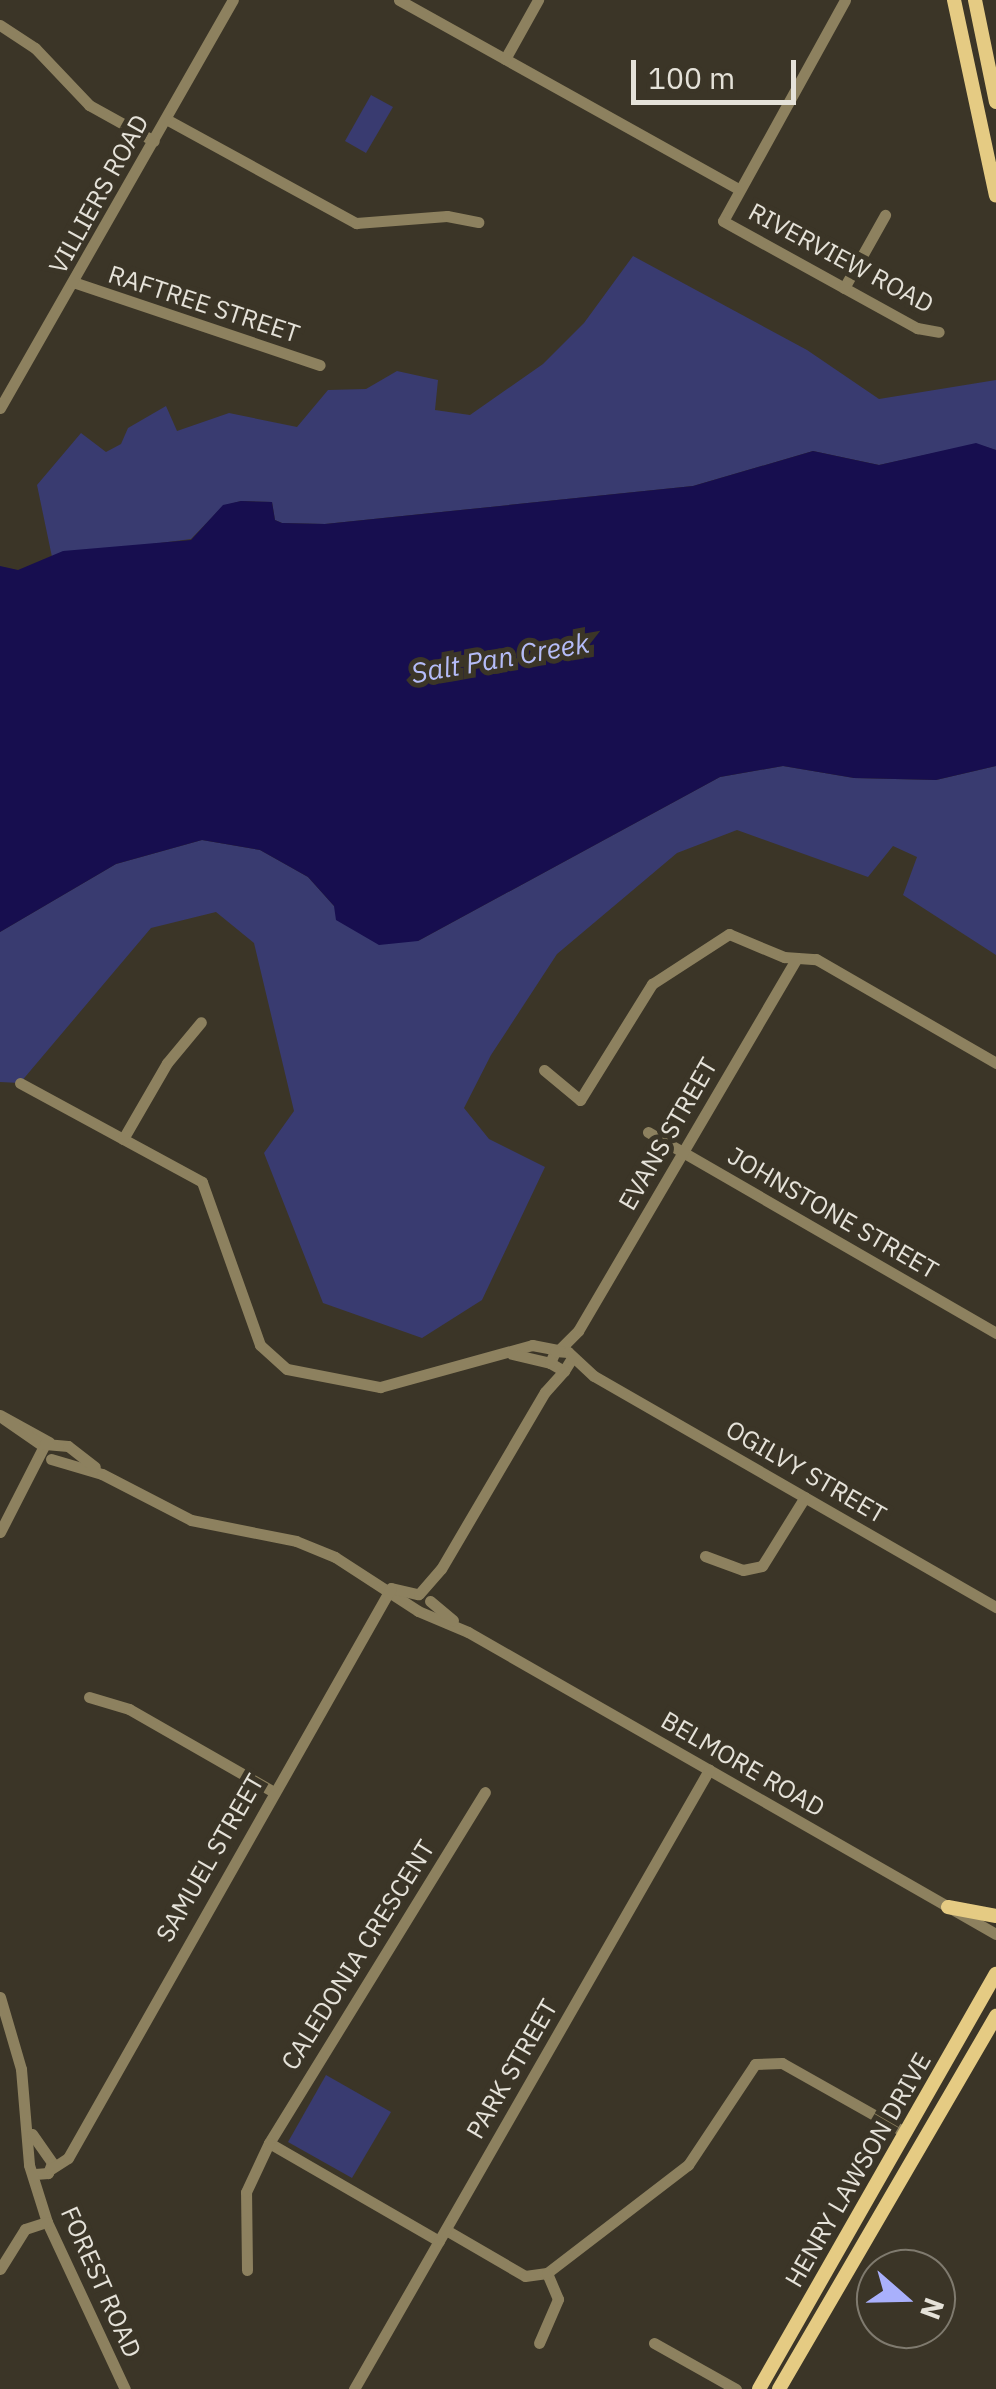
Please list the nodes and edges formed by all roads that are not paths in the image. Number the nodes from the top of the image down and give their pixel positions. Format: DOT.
graph roads {
  1 [pos="234,0"];
  2 [pos="399,0"];
  3 [pos="538,0"];
  4 [pos="845,0"];
  5 [pos="954,0"];
  6 [pos="975,0"];
  7 [pos="0,25"];
  8 [pos="505,59"];
  9 [pos="996,102"];
  10 [pos="166,119"];
  11 [pos="154,141"];
  12 [pos="740,189"];
  13 [pos="996,196"];
  14 [pos="885,216"];
  15 [pos="478,222"];
  16 [pos="76,283"];
  17 [pos="844,288"];
  18 [pos="939,332"];
  19 [pos="320,364"];
  20 [pos="0,408"];
  21 [pos="796,960"];
  22 [pos="202,1022"];
  23 [pos="996,1062"];
  24 [pos="544,1070"];
  25 [pos="20,1083"];
  26 [pos="648,1132"];
  27 [pos="123,1138"];
  28 [pos="683,1153"];
  29 [pos="996,1333"];
  30 [pos="512,1354"];
  31 [pos="565,1360"];
  32 [pos="550,1364"];
  33 [pos="545,1392"];
  34 [pos="1,1416"];
  35 [pos="49,1449"];
  36 [pos="804,1497"];
  37 [pos="0,1532"];
  38 [pos="705,1556"];
  39 [pos="391,1588"];
  40 [pos="422,1601"];
  41 [pos="996,1606"];
  42 [pos="90,1697"];
  43 [pos="709,1770"];
  44 [pos="274,1792"];
  45 [pos="486,1792"];
  46 [pos="948,1907"];
  47 [pos="996,1916"];
  48 [pos="996,1934"];
  49 [pos="996,1974"];
  50 [pos="0,1997"];
  51 [pos="996,2016"];
  52 [pos="30,2130"];
  53 [pos="906,2133"];
  54 [pos="269,2143"];
  55 [pos="49,2163"];
  56 [pos="32,2170"];
  57 [pos="42,2192"];
  58 [pos="47,2222"];
  59 [pos="2,2236"];
  60 [pos="443,2236"];
  61 [pos="14,2244"];
  62 [pos="0,2269"];
  63 [pos="248,2270"];
  64 [pos="546,2273"];
  65 [pos="539,2343"];
  66 [pos="654,2343"];
  67 [pos="125,2389"];
  68 [pos="354,2389"];
  69 [pos="736,2389"];
  70 [pos="759,2389"];
  71 [pos="780,2389"];
  1 -- 10 [label="street, VILLIERS ROAD"];
  2 -- 8 [label="street"];
  3 -- 8 [label="street"];
  4 -- 12 [label="street"];
  5 -- 13 [label="main road"];
  6 -- 9 [label="main road"];
  7 -- 11 [label="street"];
  8 -- 12 [label="street"];
  10 -- 11 [label="street, VILLIERS ROAD"];
  10 -- 15 [label="street"];
  11 -- 16 [label="street, VILLIERS ROAD"];
  12 -- 17 [label="street, RIVERVIEW ROAD"];
  14 -- 17 [label="street"];
  16 -- 19 [label="street, RAFTREE STREET"];
  16 -- 20 [label="street, VILLIERS ROAD"];
  17 -- 18 [label="street, RIVERVIEW ROAD"];
  21 -- 23 [label="street"];
  21 -- 24 [label="street"];
  21 -- 28 [label="street, EVANS STREET"];
  22 -- 27 [label="street"];
  25 -- 27 [label="street"];
  26 -- 28 [label="street, JOHNSTONE STREET"];
  27 -- 30 [label="street"];
  28 -- 29 [label="street, JOHNSTONE STREET"];
  28 -- 31 [label="street, EVANS STREET"];
  30 -- 31 [label="street"];
  30 -- 32 [label="street"];
  31 -- 32 [label="street, OGILVY STREET"];
  31 -- 33 [label="street, EVANS STREET"];
  31 -- 36 [label="street, OGILVY STREET"];
  32 -- 33 [label="street, EVANS STREET"];
  33 -- 40 [label="street, EVANS STREET"];
  34 -- 35 [label="street, BELMORE ROAD"];
  35 -- 37 [label="street"];
  35 -- 39 [label="street, BELMORE ROAD"];
  36 -- 38 [label="street"];
  36 -- 41 [label="street, OGILVY STREET"];
  39 -- 40 [label="street, BELMORE ROAD"];
  39 -- 44 [label="street, SAMUEL STREET"];
  40 -- 43 [label="street, BELMORE ROAD"];
  42 -- 44 [label="street"];
  43 -- 46 [label="street, BELMORE ROAD"];
  43 -- 60 [label="street, PARK STREET"];
  44 -- 55 [label="street, SAMUEL STREET"];
  45 -- 54 [label="street, CALEDONIA CRESCENT"];
  46 -- 47 [label="main road"];
  46 -- 48 [label="street, BELMORE ROAD"];
  49 -- 53 [label="main road, HENRY LAWSON DRIVE"];
  50 -- 52 [label="street, FOREST ROAD"];
  51 -- 71 [label="main road, HENRY LAWSON DRIVE"];
  52 -- 55 [label="street, FOREST ROAD"];
  52 -- 56 [label="street, FOREST ROAD"];
  53 -- 64 [label="street"];
  53 -- 70 [label="main road, HENRY LAWSON DRIVE"];
  54 -- 60 [label="street"];
  54 -- 63 [label="street, CALEDONIA CRESCENT"];
  55 -- 56 [label="street"];
  55 -- 56 [label="street"];
  55 -- 57 [label="street, FOREST ROAD"];
  56 -- 57 [label="street, FOREST ROAD"];
  57 -- 58 [label="street, FOREST ROAD"];
  58 -- 61 [label="street"];
  58 -- 67 [label="street, FOREST ROAD"];
  59 -- 61 [label="street"];
  60 -- 64 [label="street"];
  60 -- 68 [label="street, PARK STREET"];
  61 -- 62 [label="street"];
  64 -- 65 [label="street"];
  66 -- 69 [label="street"];
}
